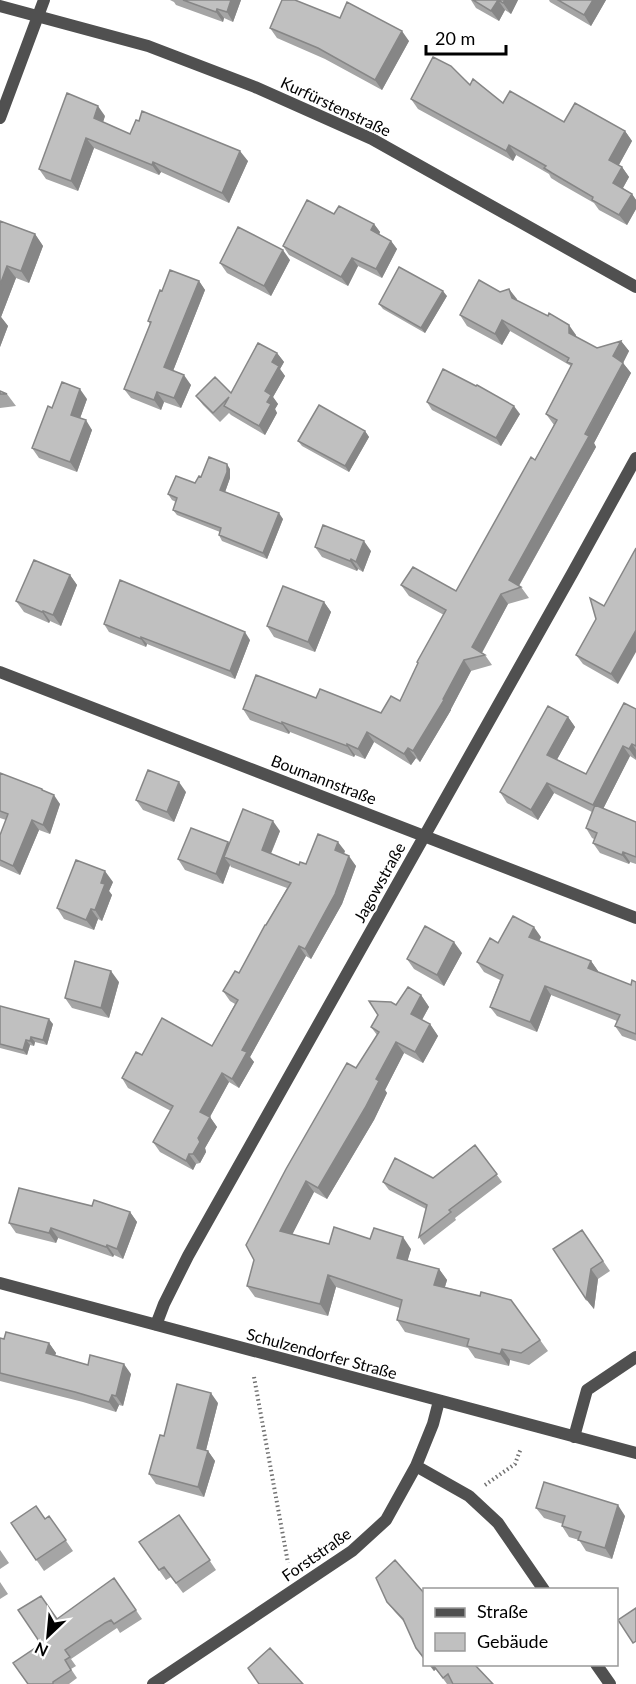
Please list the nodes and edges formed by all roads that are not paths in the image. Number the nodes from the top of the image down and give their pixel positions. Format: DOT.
graph roads {
  1 [pos="45,0"];
  2 [pos="0,6"];
  3 [pos="39,15"];
  4 [pos="0,118"];
  5 [pos="636,287"];
  6 [pos="636,458"];
  7 [pos="0,672"];
  8 [pos="424,836"];
  9 [pos="636,918"];
  10 [pos="0,1283"];
  11 [pos="156,1325"];
  12 [pos="636,1357"];
  13 [pos="439,1401"];
  14 [pos="574,1437"];
  15 [pos="636,1453"];
  16 [pos="416,1466"];
  17 [pos="543,1588"];
  18 [pos="597,1666"];
  19 [pos="153,1684"];
  20 [pos="610,1684"];
  1 -- 3 [label="street"];
  2 -- 3 [label="street, Kurfürstenstraße"];
  3 -- 4 [label="street"];
  3 -- 5 [label="street, Kurfürstenstraße"];
  6 -- 8 [label="street, Jagowstraße"];
  7 -- 8 [label="street, Boumannstraße"];
  8 -- 9 [label="street, Boumannstraße"];
  8 -- 11 [label="street, Jagowstraße"];
  10 -- 11 [label="street, Schulzendorfer Straße"];
  11 -- 13 [label="street, Schulzendorfer Straße"];
  12 -- 14 [label="street"];
  13 -- 14 [label="street, Schulzendorfer Straße"];
  13 -- 16 [label="street, Forststraße"];
  14 -- 15 [label="street, Schulzendorfer Straße"];
  16 -- 17 [label="street"];
  16 -- 19 [label="street, Forststraße"];
  18 -- 20 [label="street"];
}
